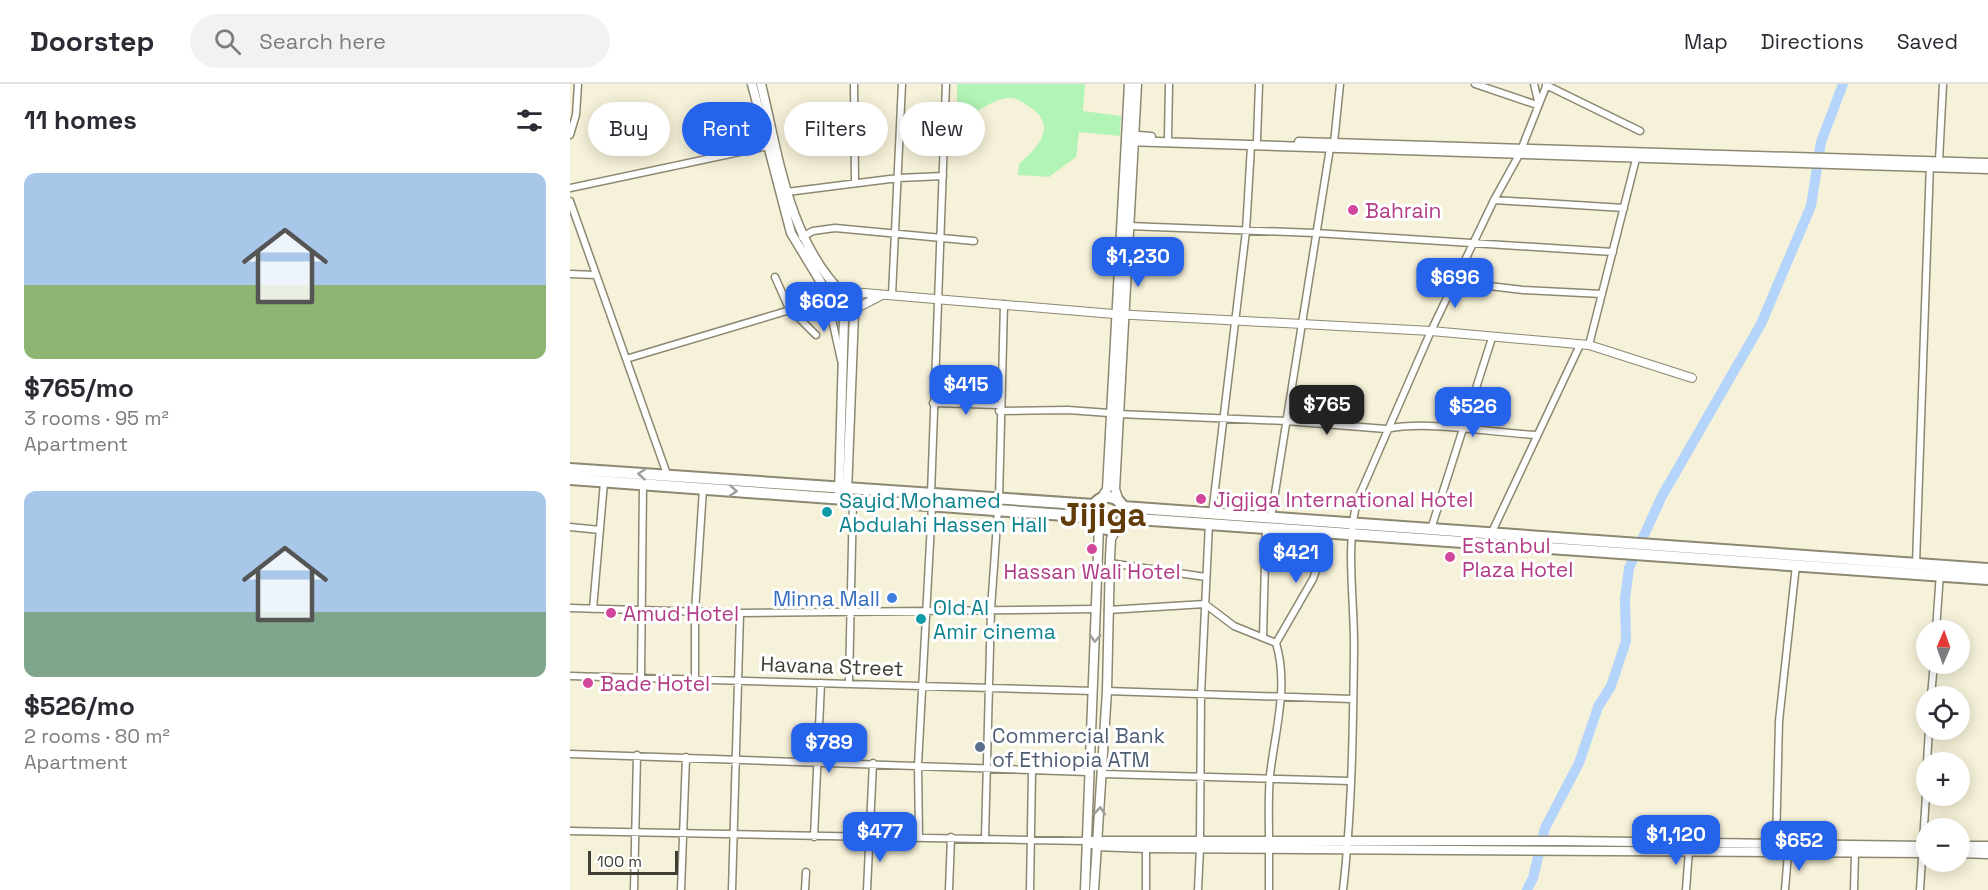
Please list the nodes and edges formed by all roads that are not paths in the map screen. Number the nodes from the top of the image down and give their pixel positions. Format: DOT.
graph roads {
  1 [pos="578,84"];
  2 [pos="752,84"];
  3 [pos="761,84"];
  4 [pos="854,84"];
  5 [pos="902,84"];
  6 [pos="946,84"];
  7 [pos="1129,84"];
  8 [pos="1137,84"];
  9 [pos="1169,84"];
  10 [pos="1259,84"];
  11 [pos="1340,84"];
  12 [pos="1475,84"];
  13 [pos="1534,84"];
  14 [pos="1547,84"];
  15 [pos="1943,84"];
  16 [pos="757,102"];
  17 [pos="1538,103"];
  18 [pos="1640,131"];
  19 [pos="570,135"];
  20 [pos="1129,138"];
  21 [pos="1168,138"];
  22 [pos="1254,143"];
  23 [pos="1332,146"];
  24 [pos="1520,152"];
  25 [pos="721,156"];
  26 [pos="771,156"];
  27 [pos="1636,159"];
  28 [pos="1776,160"];
  29 [pos="1933,163"];
  30 [pos="1988,163"];
  31 [pos="1988,170"];
  32 [pos="943,176"];
  33 [pos="898,178"];
  34 [pos="855,182"];
  35 [pos="570,188"];
  36 [pos="787,192"];
  37 [pos="1494,200"];
  38 [pos="570,201"];
  39 [pos="1624,208"];
  40 [pos="1128,226"];
  41 [pos="1246,231"];
  42 [pos="1315,233"];
  43 [pos="895,235"];
  44 [pos="940,236"];
  45 [pos="802,237"];
  46 [pos="974,241"];
  47 [pos="1473,244"];
  48 [pos="1612,252"];
  49 [pos="570,274"];
  50 [pos="596,275"];
  51 [pos="775,277"];
  52 [pos="1455,282"];
  53 [pos="825,291"];
  54 [pos="1602,294"];
  55 [pos="846,295"];
  56 [pos="883,295"];
  57 [pos="892,296"];
  58 [pos="938,300"];
  59 [pos="815,304"];
  60 [pos="834,304"];
  61 [pos="1004,304"];
  62 [pos="803,307"];
  63 [pos="790,308"];
  64 [pos="855,311"];
  65 [pos="1119,314"];
  66 [pos="797,316"];
  67 [pos="844,317"];
  68 [pos="1234,319"];
  69 [pos="1301,324"];
  70 [pos="1431,331"];
  71 [pos="816,335"];
  72 [pos="1492,338"];
  73 [pos="1585,345"];
  74 [pos="626,359"];
  75 [pos="844,369"];
  76 [pos="1692,378"];
  77 [pos="933,402"];
  78 [pos="999,408"];
  79 [pos="1114,413"];
  80 [pos="1223,419"];
  81 [pos="1286,421"];
  82 [pos="1386,429"];
  83 [pos="1464,429"];
  84 [pos="1538,435"];
  85 [pos="570,469"];
  86 [pos="570,479"];
  87 [pos="669,481"];
  88 [pos="604,482"];
  89 [pos="643,484"];
  90 [pos="703,489"];
  91 [pos="845,494"];
  92 [pos="932,499"];
  93 [pos="1098,501"];
  94 [pos="998,504"];
  95 [pos="1121,513"];
  96 [pos="1211,519"];
  97 [pos="1095,521"];
  98 [pos="1268,523"];
  99 [pos="570,528"];
  100 [pos="1352,529"];
  101 [pos="1431,530"];
  102 [pos="600,531"];
  103 [pos="1330,532"];
  104 [pos="1491,534"];
  105 [pos="1607,547"];
  106 [pos="1653,550"];
  107 [pos="1109,563"];
  108 [pos="1916,564"];
  109 [pos="1796,565"];
  110 [pos="1988,569"];
  111 [pos="1940,571"];
  112 [pos="1206,577"];
  113 [pos="1988,579"];
  114 [pos="1205,604"];
  115 [pos="570,608"];
  116 [pos="593,609"];
  117 [pos="991,609"];
  118 [pos="1096,609"];
  119 [pos="641,610"];
  120 [pos="926,610"];
  121 [pos="1108,610"];
  122 [pos="849,611"];
  123 [pos="695,612"];
  124 [pos="740,613"];
  125 [pos="1937,620"];
  126 [pos="1263,636"];
  127 [pos="1276,643"];
  128 [pos="570,676"];
  129 [pos="641,677"];
  130 [pos="695,679"];
  131 [pos="740,680"];
  132 [pos="821,683"];
  133 [pos="849,683"];
  134 [pos="923,686"];
  135 [pos="990,688"];
  136 [pos="1093,691"];
  137 [pos="1107,691"];
  138 [pos="1201,694"];
  139 [pos="1282,697"];
  140 [pos="1352,699"];
  141 [pos="570,754"];
  142 [pos="637,755"];
  143 [pos="686,757"];
  144 [pos="735,759"];
  145 [pos="818,762"];
  146 [pos="873,764"];
  147 [pos="918,765"];
  148 [pos="987,768"];
  149 [pos="1032,771"];
  150 [pos="1088,772"];
  151 [pos="1102,774"];
  152 [pos="1200,776"];
  153 [pos="1270,778"];
  154 [pos="1350,781"];
  155 [pos="570,831"];
  156 [pos="636,831"];
  157 [pos="683,833"];
  158 [pos="735,835"];
  159 [pos="868,836"];
  160 [pos="814,837"];
  161 [pos="919,837"];
  162 [pos="951,837"];
  163 [pos="985,838"];
  164 [pos="1031,839"];
  165 [pos="1085,841"];
  166 [pos="1098,843"];
  167 [pos="1200,844"];
  168 [pos="1269,844"];
  169 [pos="1348,844"];
  170 [pos="1776,845"];
  171 [pos="1970,846"];
  172 [pos="1988,846"];
  173 [pos="1146,848"];
  174 [pos="1689,848"];
  175 [pos="1916,850"];
  176 [pos="1916,850"];
  177 [pos="1788,853"];
  178 [pos="1855,853"];
  179 [pos="1970,854"];
  180 [pos="1988,854"];
  181 [pos="806,872"];
  182 [pos="1922,872"];
  183 [pos="634,890"];
  184 [pos="681,890"];
  185 [pos="732,890"];
  186 [pos="805,890"];
  187 [pos="867,890"];
  188 [pos="949,890"];
  189 [pos="1030,890"];
  190 [pos="1085,890"];
  191 [pos="1094,890"];
  192 [pos="1146,890"];
  193 [pos="1198,890"];
  194 [pos="1269,890"];
  195 [pos="1343,890"];
  196 [pos="1686,890"];
  197 [pos="1785,890"];
  198 [pos="1854,890"];
  199 [pos="1920,890"];
  1 -- 19 [label="street"];
  2 -- 16 [label="main road"];
  3 -- 36 [label="main road"];
  4 -- 34 [label="street"];
  5 -- 33 [label="street"];
  6 -- 32 [label="street"];
  7 -- 20 [label="main road"];
  8 -- 20 [label="main road"];
  9 -- 21 [label="street"];
  10 -- 22 [label="street"];
  11 -- 23 [label="street"];
  12 -- 17 [label="street"];
  13 -- 17 [label="street"];
  14 -- 17 [label="street"];
  14 -- 18 [label="street"];
  15 -- 29 [label="street"];
  17 -- 24 [label="street"];
  20 -- 21 [label="main road"];
  20 -- 22 [label="main road"];
  20 -- 40 [label="main road"];
  20 -- 65 [label="main road"];
  21 -- 22 [label="main road"];
  22 -- 23 [label="main road"];
  22 -- 41 [label="street"];
  23 -- 24 [label="main road"];
  23 -- 42 [label="street"];
  24 -- 27 [label="main road"];
  24 -- 28 [label="main road"];
  24 -- 37 [label="street"];
  25 -- 35 [label="street"];
  26 -- 53 [label="main road"];
  27 -- 28 [label="main road"];
  27 -- 39 [label="street"];
  28 -- 29 [label="main road"];
  29 -- 30 [label="main road"];
  29 -- 31 [label="main road"];
  29 -- 108 [label="street"];
  32 -- 33 [label="street"];
  32 -- 44 [label="street"];
  33 -- 34 [label="street"];
  33 -- 43 [label="street"];
  34 -- 36 [label="street"];
  36 -- 45 [label="main road"];
  37 -- 39 [label="street"];
  37 -- 47 [label="street"];
  38 -- 50 [label="street"];
  39 -- 48 [label="street"];
  40 -- 41 [label="street"];
  40 -- 65 [label="main road"];
  41 -- 42 [label="street"];
  41 -- 68 [label="street"];
  42 -- 47 [label="street"];
  42 -- 69 [label="street"];
  43 -- 44 [label="street"];
  43 -- 45 [label="street"];
  43 -- 57 [label="street"];
  44 -- 46 [label="street"];
  44 -- 58 [label="street"];
  45 -- 55 [label="main road"];
  47 -- 48 [label="street"];
  47 -- 52 [label="street"];
  48 -- 54 [label="street"];
  49 -- 50 [label="street"];
  50 -- 74 [label="street"];
  51 -- 63 [label="street"];
  52 -- 54 [label="street"];
  52 -- 70 [label="street"];
  53 -- 60 [label="main road"];
  53 -- 75 [label="street"];
  54 -- 73 [label="street"];
  55 -- 56 [label="street"];
  55 -- 60 [label="main road"];
  55 -- 64 [label="main road"];
  56 -- 57 [label="street"];
  56 -- 64 [label="street"];
  57 -- 58 [label="street"];
  58 -- 61 [label="street"];
  58 -- 77 [label="street"];
  59 -- 62 [label="street"];
  60 -- 67 [label="main road"];
  61 -- 65 [label="street"];
  61 -- 78 [label="street"];
  62 -- 63 [label="street"];
  62 -- 66 [label="street"];
  63 -- 66 [label="street"];
  63 -- 74 [label="street"];
  64 -- 67 [label="main road"];
  64 -- 91 [label="main road"];
  65 -- 68 [label="street"];
  65 -- 79 [label="main road"];
  66 -- 71 [label="street"];
  67 -- 75 [label="main road"];
  68 -- 69 [label="street"];
  68 -- 80 [label="street"];
  69 -- 70 [label="street"];
  69 -- 81 [label="street"];
  70 -- 72 [label="street"];
  70 -- 82 [label="street"];
  72 -- 73 [label="street"];
  72 -- 83 [label="street"];
  73 -- 76 [label="street"];
  73 -- 84 [label="street"];
  74 -- 87 [label="street"];
  75 -- 91 [label="main road"];
  77 -- 78 [label="street"];
  77 -- 92 [label="street"];
  78 -- 79 [label="street"];
  78 -- 94 [label="street"];
  79 -- 80 [label="street"];
  79 -- 93 [label="main road"];
  79 -- 95 [label="main road"];
  80 -- 81 [label="street"];
  80 -- 96 [label="street"];
  81 -- 82 [label="street"];
  81 -- 98 [label="street"];
  82 -- 83 [label="street"];
  82 -- 100 [label="street"];
  83 -- 84 [label="street"];
  83 -- 101 [label="street"];
  84 -- 104 [label="street"];
  87 -- 85 [label="highway, one-way"];
  86 -- 88 [label="highway"];
  87 -- 89 [label="highway"];
  87 -- 90 [label="highway"];
  87 -- 91 [label="highway"];
  88 -- 89 [label="highway"];
  88 -- 102 [label="street"];
  89 -- 119 [label="street"];
  90 -- 91 [label="highway, one-way"];
  90 -- 123 [label="street"];
  91 -- 92 [label="highway"];
  91 -- 122 [label="street"];
  92 -- 94 [label="highway"];
  92 -- 120 [label="street"];
  93 -- 94 [label="highway"];
  93 -- 95 [label="highway"];
  93 -- 97 [label="highway"];
  94 -- 97 [label="highway"];
  94 -- 117 [label="street"];
  95 -- 96 [label="highway"];
  95 -- 97 [label="highway"];
  95 -- 107 [label="main road"];
  96 -- 98 [label="highway"];
  96 -- 112 [label="street"];
  97 -- 118 [label="main road"];
  98 -- 100 [label="highway"];
  98 -- 103 [label="highway"];
  98 -- 126 [label="street"];
  99 -- 102 [label="street"];
  100 -- 101 [label="highway"];
  100 -- 103 [label="highway"];
  100 -- 105 [label="highway"];
  100 -- 140 [label="street"];
  101 -- 104 [label="highway"];
  102 -- 116 [label="street"];
  103 -- 127 [label="street"];
  104 -- 105 [label="highway"];
  105 -- 106 [label="highway"];
  106 -- 108 [label="highway"];
  106 -- 109 [label="highway"];
  107 -- 112 [label="street"];
  107 -- 121 [label="main road"];
  108 -- 111 [label="highway"];
  109 -- 111 [label="highway"];
  109 -- 170 [label="street"];
  110 -- 111 [label="highway"];
  111 -- 113 [label="highway"];
  111 -- 125 [label="street"];
  112 -- 114 [label="street"];
  114 -- 121 [label="street"];
  114 -- 126 [label="street"];
  114 -- 138 [label="street"];
  115 -- 116 [label="street"];
  116 -- 119 [label="street"];
  117 -- 118 [label="street"];
  117 -- 120 [label="street"];
  117 -- 135 [label="street"];
  118 -- 136 [label="main road, one-way"];
  119 -- 123 [label="street"];
  119 -- 129 [label="street"];
  120 -- 122 [label="street"];
  120 -- 134 [label="street"];
  121 -- 137 [label="main road"];
  122 -- 124 [label="street"];
  122 -- 133 [label="street"];
  123 -- 124 [label="street"];
  123 -- 130 [label="street"];
  124 -- 131 [label="street"];
  126 -- 127 [label="street"];
  127 -- 139 [label="street"];
  128 -- 129 [label="street, Havana Street"];
  129 -- 130 [label="street, Havana Street"];
  130 -- 131 [label="street, Havana Street"];
  131 -- 132 [label="street, Havana Street"];
  131 -- 144 [label="street"];
  132 -- 133 [label="street, Havana Street"];
  132 -- 145 [label="street"];
  133 -- 134 [label="street, Havana Street"];
  134 -- 135 [label="street, Havana Street"];
  134 -- 147 [label="street"];
  135 -- 136 [label="street, Havana Street"];
  135 -- 148 [label="street"];
  136 -- 150 [label="main road"];
  137 -- 138 [label="street"];
  137 -- 151 [label="main road"];
  138 -- 139 [label="street"];
  138 -- 152 [label="street"];
  139 -- 140 [label="street"];
  139 -- 153 [label="street"];
  140 -- 154 [label="street"];
  141 -- 142 [label="street"];
  142 -- 143 [label="street"];
  142 -- 156 [label="street"];
  143 -- 144 [label="street"];
  143 -- 157 [label="street"];
  144 -- 145 [label="street"];
  144 -- 158 [label="street"];
  145 -- 146 [label="street"];
  145 -- 160 [label="street"];
  146 -- 147 [label="street"];
  146 -- 159 [label="street"];
  147 -- 148 [label="street"];
  147 -- 161 [label="street"];
  148 -- 149 [label="street"];
  148 -- 163 [label="street"];
  149 -- 150 [label="street"];
  149 -- 164 [label="street"];
  150 -- 165 [label="main road"];
  151 -- 152 [label="street"];
  166 -- 151 [label="main road, one-way"];
  152 -- 153 [label="street"];
  152 -- 167 [label="street"];
  153 -- 154 [label="street"];
  153 -- 168 [label="street"];
  154 -- 169 [label="street"];
  155 -- 156 [label="street"];
  156 -- 157 [label="street"];
  156 -- 183 [label="street"];
  157 -- 158 [label="street"];
  157 -- 184 [label="street"];
  158 -- 160 [label="street"];
  158 -- 185 [label="street"];
  159 -- 160 [label="street"];
  159 -- 161 [label="street"];
  159 -- 187 [label="street"];
  161 -- 162 [label="street"];
  162 -- 163 [label="street"];
  162 -- 188 [label="street"];
  163 -- 164 [label="street"];
  164 -- 165 [label="street"];
  164 -- 189 [label="street"];
  165 -- 166 [label="main road"];
  165 -- 190 [label="main road"];
  166 -- 167 [label="main road"];
  166 -- 173 [label="main road"];
  166 -- 191 [label="main road"];
  167 -- 168 [label="main road"];
  167 -- 173 [label="main road"];
  167 -- 193 [label="street"];
  168 -- 169 [label="main road"];
  168 -- 194 [label="street"];
  169 -- 174 [label="main road"];
  169 -- 195 [label="street"];
  170 -- 174 [label="main road"];
  170 -- 175 [label="main road"];
  171 -- 172 [label="main road"];
  173 -- 192 [label="street"];
  174 -- 177 [label="main road"];
  174 -- 196 [label="street"];
  176 -- 178 [label="main road"];
  177 -- 178 [label="main road"];
  177 -- 197 [label="street"];
  178 -- 198 [label="street"];
  179 -- 180 [label="main road"];
  181 -- 186 [label="street"];
  182 -- 199 [label="street"];
}
